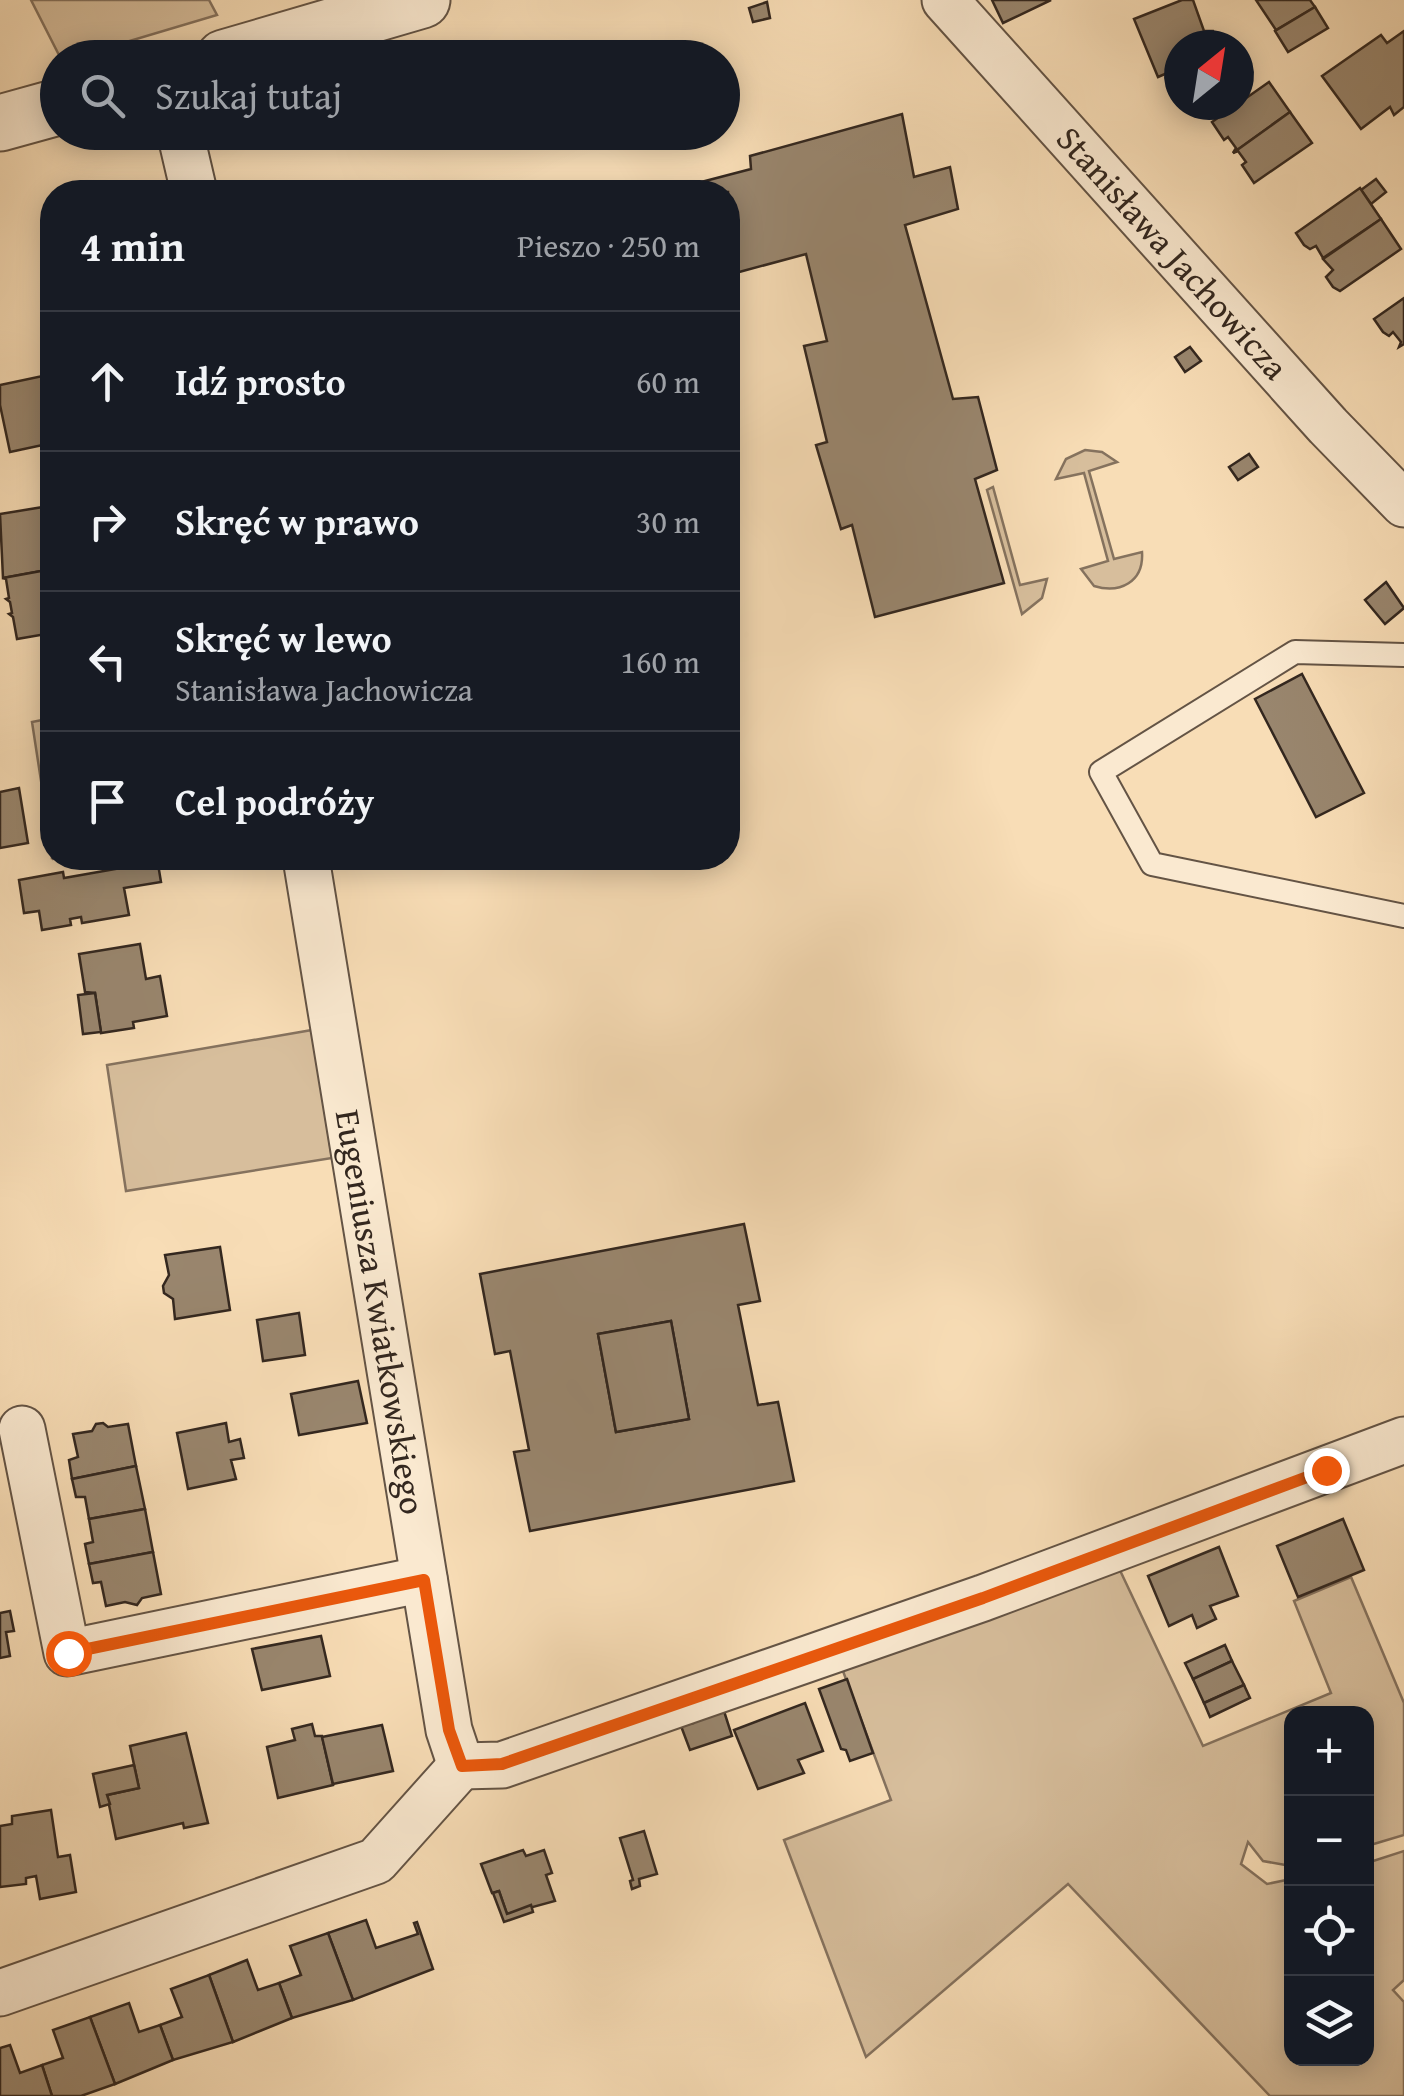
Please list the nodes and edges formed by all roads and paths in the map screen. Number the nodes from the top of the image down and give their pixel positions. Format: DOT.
graph roads {
  1 [pos="422,0"];
  2 [pos="944,0"];
  3 [pos="285,40"];
  4 [pos="40,111"];
  5 [pos="0,123"];
  6 [pos="184,150"];
  7 [pos="191,180"];
  8 [pos="1404,504"];
  9 [pos="1403,660"];
  10 [pos="308,870"];
  11 [pos="1404,916"];
  12 [pos="22,1429"];
  13 [pos="1404,1440"];
  14 [pos="424,1580"];
  15 [pos="462,1766"];
  16 [pos="0,1992"];
  1 -- 3 [label="street"];
  2 -- 8 [label="street, Stanisława Jachowicza"];
  4 -- 5 [label="street"];
  6 -- 7 [label="street"];
  9 -- 11 [label="lane"];
  10 -- 14 [label="street, Eugeniusza Kwiatkowskiego"];
  12 -- 14 [label="street"];
  13 -- 15 [label="street"];
  14 -- 15 [label="street, Eugeniusza Kwiatkowskiego"];
  15 -- 16 [label="street"];
}
